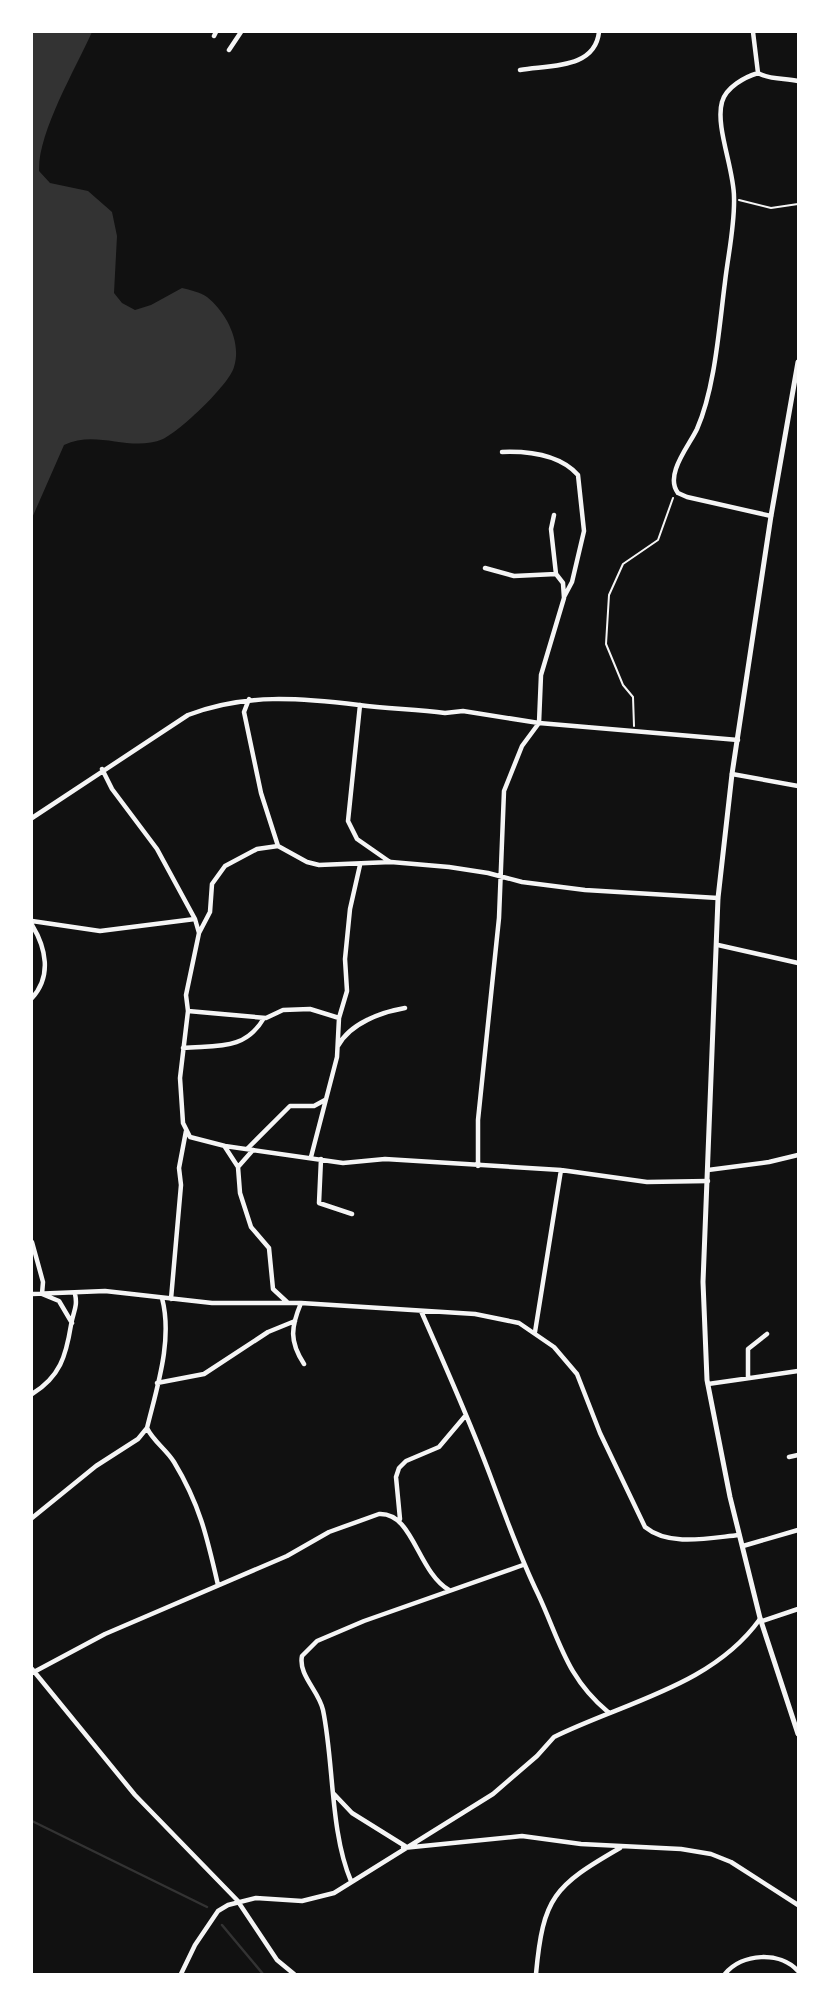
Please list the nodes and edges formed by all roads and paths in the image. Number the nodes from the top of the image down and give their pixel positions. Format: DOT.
graph roads {
  1 [pos="242,32"];
  2 [pos="599,32"];
  3 [pos="753,32"];
  4 [pos="229,50"];
  5 [pos="520,70"];
  6 [pos="758,73"];
  7 [pos="799,81"];
  8 [pos="734,200"];
  9 [pos="799,204"];
  10 [pos="799,362"];
  11 [pos="502,452"];
  12 [pos="676,491"];
  13 [pos="554,515"];
  14 [pos="771,516"];
  15 [pos="485,568"];
  16 [pos="556,574"];
  17 [pos="564,598"];
  18 [pos="249,699"];
  19 [pos="360,705"];
  20 [pos="539,723"];
  21 [pos="633,731"];
  22 [pos="738,740"];
  23 [pos="102,769"];
  24 [pos="732,774"];
  25 [pos="799,786"];
  26 [pos="32,818"];
  27 [pos="278,846"];
  28 [pos="391,862"];
  29 [pos="360,865"];
  30 [pos="503,878"];
  31 [pos="718,898"];
  32 [pos="195,919"];
  33 [pos="32,923"];
  34 [pos="199,933"];
  35 [pos="718,945"];
  36 [pos="799,962"];
  37 [pos="32,998"];
  38 [pos="405,1008"];
  39 [pos="188,1011"];
  40 [pos="264,1017"];
  41 [pos="339,1018"];
  42 [pos="338,1046"];
  43 [pos="183,1048"];
  44 [pos="326,1100"];
  45 [pos="186,1131"];
  46 [pos="225,1146"];
  47 [pos="251,1149"];
  48 [pos="799,1155"];
  49 [pos="311,1157"];
  50 [pos="321,1159"];
  51 [pos="478,1166"];
  52 [pos="238,1167"];
  53 [pos="708,1170"];
  54 [pos="561,1171"];
  55 [pos="708,1181"];
  56 [pos="352,1214"];
  57 [pos="32,1242"];
  58 [pos="32,1294"];
  59 [pos="42,1294"];
  60 [pos="75,1294"];
  61 [pos="162,1298"];
  62 [pos="171,1299"];
  63 [pos="289,1303"];
  64 [pos="301,1303"];
  65 [pos="421,1311"];
  66 [pos="295,1321"];
  67 [pos="72,1322"];
  68 [pos="535,1332"];
  69 [pos="767,1334"];
  70 [pos="304,1364"];
  71 [pos="799,1371"];
  72 [pos="748,1378"];
  73 [pos="157,1383"];
  74 [pos="708,1384"];
  75 [pos="32,1394"];
  76 [pos="466,1416"];
  77 [pos="146,1428"];
  78 [pos="799,1455"];
  79 [pos="789,1457"];
  80 [pos="32,1518"];
  81 [pos="400,1520"];
  82 [pos="799,1530"];
  83 [pos="739,1535"];
  84 [pos="743,1546"];
  85 [pos="523,1565"];
  86 [pos="218,1585"];
  87 [pos="449,1590"];
  88 [pos="799,1609"];
  89 [pos="761,1620"];
  90 [pos="32,1671"];
  91 [pos="608,1712"];
  92 [pos="799,1734"];
  93 [pos="333,1793"];
  94 [pos="404,1847"];
  95 [pos="621,1847"];
  96 [pos="351,1881"];
  97 [pos="236,1900"];
  98 [pos="799,1905"];
  99 [pos="798,1973"];
  100 [pos="181,1975"];
  101 [pos="294,1975"];
  102 [pos="536,1975"];
  103 [pos="725,1975"];
  1 -- 4 [label="street"];
  2 -- 5 [label="street"];
  3 -- 6 [label="street"];
  6 -- 7 [label="street"];
  6 -- 8 [label="street"];
  8 -- 9 [label="path"];
  8 -- 12 [label="street"];
  10 -- 14 [label="street"];
  11 -- 17 [label="street"];
  12 -- 14 [label="street"];
  12 -- 21 [label="path"];
  13 -- 16 [label="street"];
  14 -- 22 [label="street"];
  15 -- 16 [label="street"];
  16 -- 17 [label="street"];
  17 -- 20 [label="street"];
  18 -- 19 [label="street"];
  18 -- 23 [label="street"];
  18 -- 27 [label="street"];
  19 -- 20 [label="street"];
  19 -- 28 [label="street"];
  20 -- 21 [label="street"];
  20 -- 30 [label="street"];
  21 -- 22 [label="street"];
  22 -- 24 [label="street"];
  23 -- 26 [label="street"];
  23 -- 32 [label="street"];
  24 -- 25 [label="street"];
  24 -- 31 [label="street"];
  27 -- 29 [label="street"];
  27 -- 34 [label="street"];
  28 -- 29 [label="street"];
  28 -- 30 [label="street"];
  29 -- 41 [label="street"];
  30 -- 31 [label="street"];
  30 -- 51 [label="street"];
  31 -- 35 [label="street"];
  32 -- 33 [label="street"];
  32 -- 34 [label="street"];
  33 -- 37 [label="street"];
  34 -- 39 [label="street"];
  35 -- 36 [label="street"];
  35 -- 53 [label="street"];
  38 -- 42 [label="street"];
  39 -- 40 [label="street"];
  39 -- 43 [label="street"];
  40 -- 41 [label="street"];
  40 -- 43 [label="street"];
  41 -- 42 [label="street"];
  42 -- 44 [label="street"];
  43 -- 45 [label="street"];
  44 -- 47 [label="street"];
  44 -- 49 [label="street"];
  45 -- 46 [label="street"];
  45 -- 62 [label="street"];
  46 -- 47 [label="street"];
  46 -- 52 [label="street"];
  47 -- 49 [label="street"];
  47 -- 52 [label="street"];
  48 -- 53 [label="street"];
  49 -- 50 [label="street"];
  50 -- 51 [label="street"];
  50 -- 56 [label="street"];
  51 -- 54 [label="street"];
  52 -- 63 [label="street"];
  53 -- 55 [label="street"];
  54 -- 55 [label="street"];
  54 -- 68 [label="street"];
  55 -- 74 [label="street"];
  57 -- 59 [label="street"];
  58 -- 59 [label="street"];
  59 -- 60 [label="street"];
  59 -- 67 [label="street"];
  60 -- 61 [label="street"];
  60 -- 67 [label="street"];
  61 -- 62 [label="street"];
  61 -- 73 [label="street"];
  62 -- 63 [label="street"];
  63 -- 64 [label="street"];
  64 -- 65 [label="street"];
  64 -- 66 [label="street"];
  65 -- 68 [label="street"];
  65 -- 76 [label="street"];
  66 -- 70 [label="street"];
  66 -- 73 [label="street"];
  67 -- 75 [label="street"];
  68 -- 83 [label="street"];
  69 -- 72 [label="street"];
  71 -- 72 [label="street"];
  72 -- 74 [label="street"];
  73 -- 77 [label="street"];
  74 -- 83 [label="street"];
  76 -- 81 [label="street"];
  76 -- 85 [label="street"];
  77 -- 80 [label="street"];
  77 -- 86 [label="street"];
  78 -- 79 [label="street"];
  81 -- 86 [label="street"];
  81 -- 87 [label="street"];
  82 -- 84 [label="street"];
  83 -- 84 [label="street"];
  84 -- 89 [label="street"];
  85 -- 87 [label="street"];
  85 -- 91 [label="street"];
  86 -- 90 [label="street"];
  87 -- 93 [label="street"];
  88 -- 89 [label="street"];
  89 -- 91 [label="street"];
  89 -- 92 [label="street"];
  90 -- 97 [label="street"];
  91 -- 94 [label="street"];
  93 -- 94 [label="street"];
  93 -- 96 [label="street"];
  94 -- 95 [label="street"];
  94 -- 96 [label="street"];
  95 -- 98 [label="street"];
  95 -- 102 [label="street"];
  96 -- 97 [label="street"];
  97 -- 100 [label="street"];
  97 -- 101 [label="street"];
  99 -- 103 [label="street"];
}
